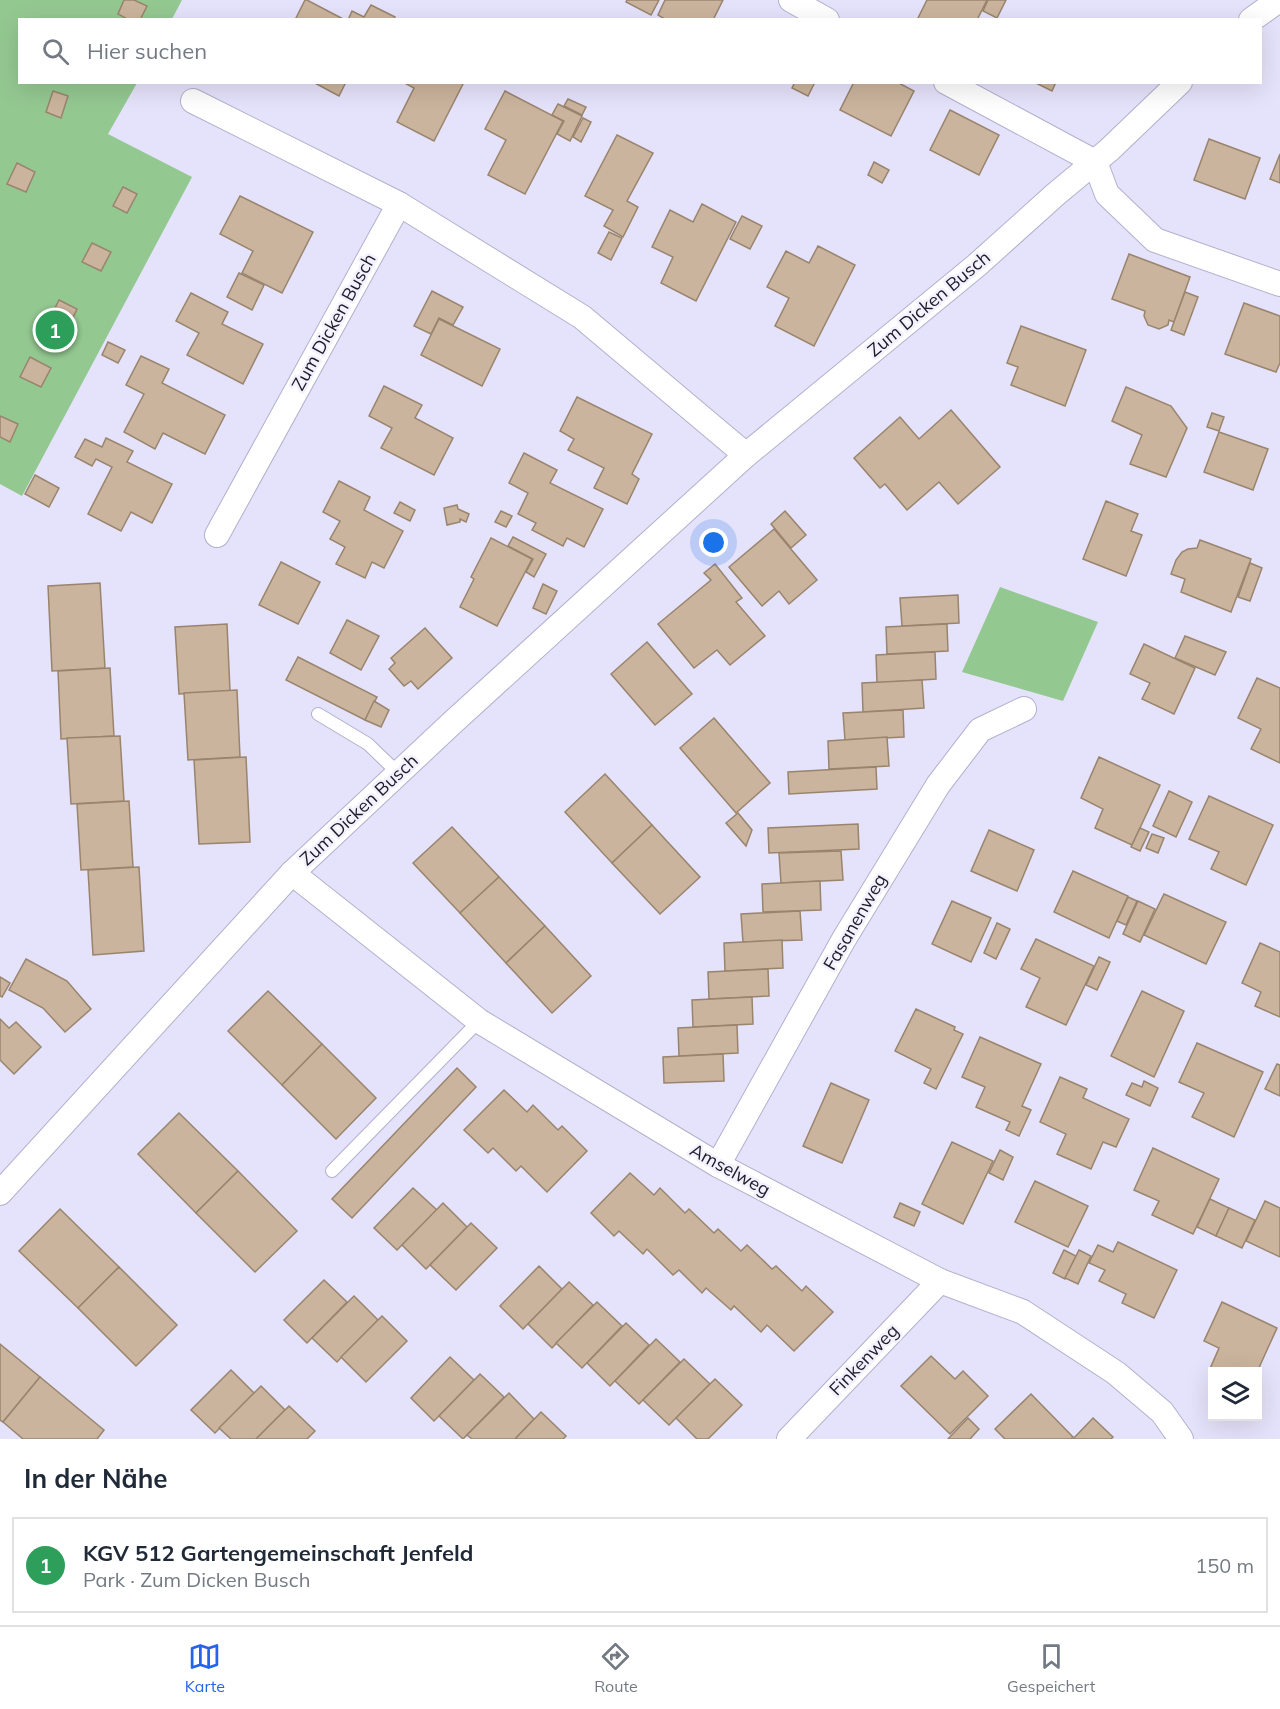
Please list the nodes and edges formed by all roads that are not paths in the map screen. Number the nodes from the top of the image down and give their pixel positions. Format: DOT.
graph roads {
  1 [pos="791,0"];
  2 [pos="1279,0"];
  3 [pos="823,18"];
  4 [pos="1254,18"];
  5 [pos="950,84"];
  6 [pos="1178,84"];
  7 [pos="193,101"];
  8 [pos="1102,156"];
  9 [pos="399,204"];
  10 [pos="1280,284"];
  11 [pos="746,455"];
  12 [pos="217,535"];
  13 [pos="1024,709"];
  14 [pos="318,714"];
  15 [pos="398,773"];
  16 [pos="292,873"];
  17 [pos="479,1021"];
  18 [pos="718,1165"];
  19 [pos="332,1171"];
  20 [pos="0,1193"];
  21 [pos="940,1281"];
  22 [pos="789,1439"];
  23 [pos="1181,1439"];
  1 -- 3 [label="street"];
  2 -- 4 [label="street"];
  5 -- 8 [label="street"];
  6 -- 8 [label="street, Zum Dicken Busch"];
  7 -- 9 [label="street"];
  8 -- 10 [label="street"];
  8 -- 11 [label="street, Zum Dicken Busch"];
  9 -- 11 [label="street"];
  9 -- 12 [label="street, Zum Dicken Busch"];
  11 -- 15 [label="street, Zum Dicken Busch"];
  13 -- 18 [label="street, Fasanenweg"];
  14 -- 15 [label="lane"];
  15 -- 16 [label="street, Zum Dicken Busch"];
  16 -- 17 [label="street, Amselweg"];
  16 -- 20 [label="street, Zum Dicken Busch"];
  17 -- 18 [label="street, Amselweg"];
  17 -- 19 [label="lane"];
  18 -- 21 [label="street, Amselweg"];
  21 -- 22 [label="street, Finkenweg"];
  21 -- 23 [label="street, Amselweg"];
}
